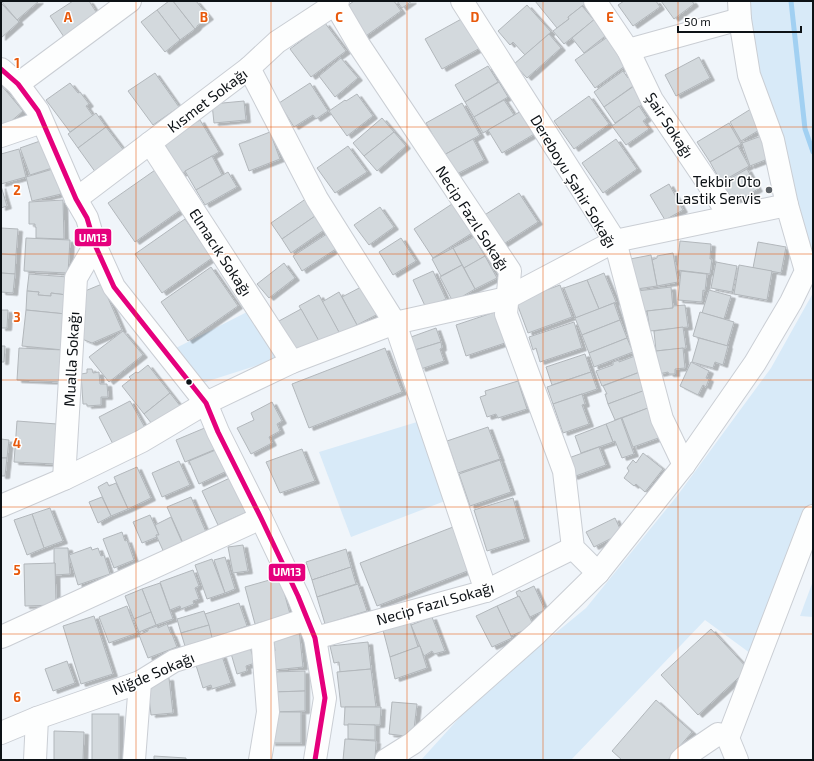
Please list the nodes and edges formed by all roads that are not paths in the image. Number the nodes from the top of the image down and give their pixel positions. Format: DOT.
graph roads {
  1 [pos="130,1"];
  2 [pos="462,1"];
  3 [pos="595,1"];
  4 [pos="336,3"];
  5 [pos="740,10"];
  6 [pos="628,50"];
  7 [pos="249,68"];
  8 [pos="1,69"];
  9 [pos="18,84"];
  10 [pos="42,122"];
  11 [pos="1,136"];
  12 [pos="150,143"];
  13 [pos="76,199"];
  14 [pos="787,205"];
  15 [pos="730,216"];
  16 [pos="615,241"];
  17 [pos="95,245"];
  18 [pos="507,298"];
  19 [pos="395,323"];
  20 [pos="292,362"];
  21 [pos="206,403"];
  22 [pos="684,465"];
  23 [pos="64,479"];
  24 [pos="1,506"];
  25 [pos="813,516"];
  26 [pos="261,518"];
  27 [pos="573,548"];
  28 [pos="598,572"];
  29 [pos="486,591"];
  30 [pos="311,628"];
  31 [pos="262,634"];
  32 [pos="1,637"];
  33 [pos="140,682"];
  34 [pos="38,718"];
  35 [pos="1,733"];
  36 [pos="728,738"];
  37 [pos="35,760"];
  38 [pos="134,760"];
  39 [pos="260,760"];
  40 [pos="315,760"];
  41 [pos="386,760"];
  42 [pos="681,760"];
  43 [pos="737,760"];
  1 -- 9 [label="street"];
  2 -- 16 [label="street, Dereboyu Şahir Sokağı"];
  3 -- 6 [label="street, Şair Sokağı"];
  4 -- 7 [label="street, Kısmet Sokağı"];
  4 -- 18 [label="street, Necip Fazıl Sokağı"];
  5 -- 6 [label="street"];
  5 -- 14 [label="street"];
  6 -- 15 [label="street, Şair Sokağı"];
  7 -- 12 [label="street, Kısmet Sokağı"];
  7 -- 19 [label="street"];
  8 -- 9 [label="street"];
  9 -- 10 [label="street"];
  10 -- 11 [label="street"];
  10 -- 13 [label="street"];
  12 -- 13 [label="street, Kısmet Sokağı"];
  12 -- 20 [label="street, Elmacık Sokağı"];
  13 -- 17 [label="street"];
  14 -- 15 [label="street"];
  14 -- 22 [label="street"];
  15 -- 16 [label="street"];
  16 -- 18 [label="street"];
  16 -- 22 [label="street, Dereboyu Şahir Sokağı"];
  17 -- 21 [label="street"];
  17 -- 23 [label="street, Mualla Sokağı"];
  18 -- 19 [label="street"];
  18 -- 27 [label="street, Necip Fazıl Sokağı"];
  19 -- 20 [label="street"];
  19 -- 29 [label="street"];
  20 -- 21 [label="street"];
  21 -- 23 [label="street"];
  21 -- 26 [label="street"];
  22 -- 28 [label="street"];
  23 -- 24 [label="street"];
  25 -- 36 [label="street"];
  26 -- 30 [label="street"];
  26 -- 32 [label="street"];
  27 -- 28 [label="street"];
  27 -- 29 [label="street, Necip Fazıl Sokağı"];
  28 -- 41 [label="street"];
  29 -- 30 [label="street, Necip Fazıl Sokağı"];
  30 -- 31 [label="street, Niğde Sokağı"];
  30 -- 40 [label="street"];
  31 -- 33 [label="street, Niğde Sokağı"];
  31 -- 39 [label="street"];
  33 -- 34 [label="street, Niğde Sokağı"];
  33 -- 38 [label="street"];
  34 -- 35 [label="street, Niğde Sokağı"];
  34 -- 37 [label="street"];
  36 -- 42 [label="street"];
  36 -- 43 [label="street"];
}
